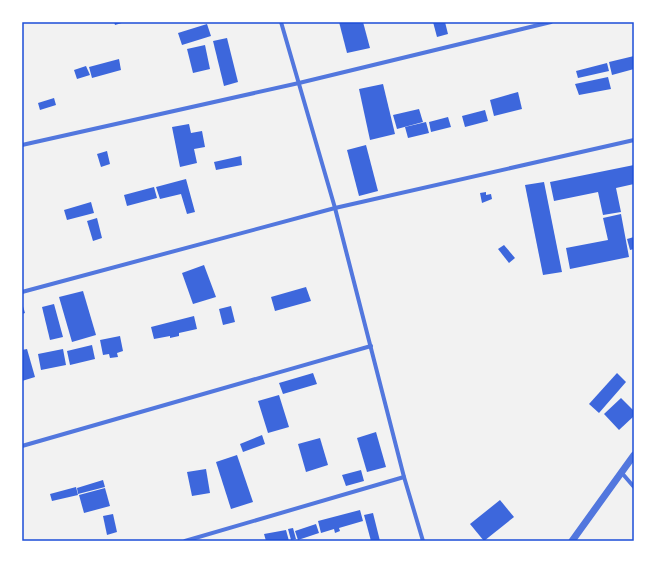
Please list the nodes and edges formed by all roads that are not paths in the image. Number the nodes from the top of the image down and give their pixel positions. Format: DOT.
graph roads {
  1 [pos="281,22"];
  2 [pos="551,22"];
  3 [pos="299,83"];
  4 [pos="634,140"];
  5 [pos="22,145"];
  6 [pos="335,208"];
  7 [pos="22,292"];
  8 [pos="371,346"];
  9 [pos="22,446"];
  10 [pos="634,456"];
  11 [pos="622,472"];
  12 [pos="404,477"];
  13 [pos="634,487"];
  14 [pos="185,541"];
  15 [pos="422,541"];
  16 [pos="572,541"];
  1 -- 3 [label="street"];
  2 -- 3 [label="street"];
  3 -- 5 [label="street"];
  3 -- 6 [label="street"];
  4 -- 6 [label="street"];
  6 -- 7 [label="street"];
  6 -- 8 [label="street"];
  8 -- 9 [label="street"];
  8 -- 12 [label="street"];
  10 -- 11 [label="street"];
  11 -- 13 [label="street"];
  11 -- 16 [label="street"];
  12 -- 14 [label="street"];
  12 -- 15 [label="street"];
}
